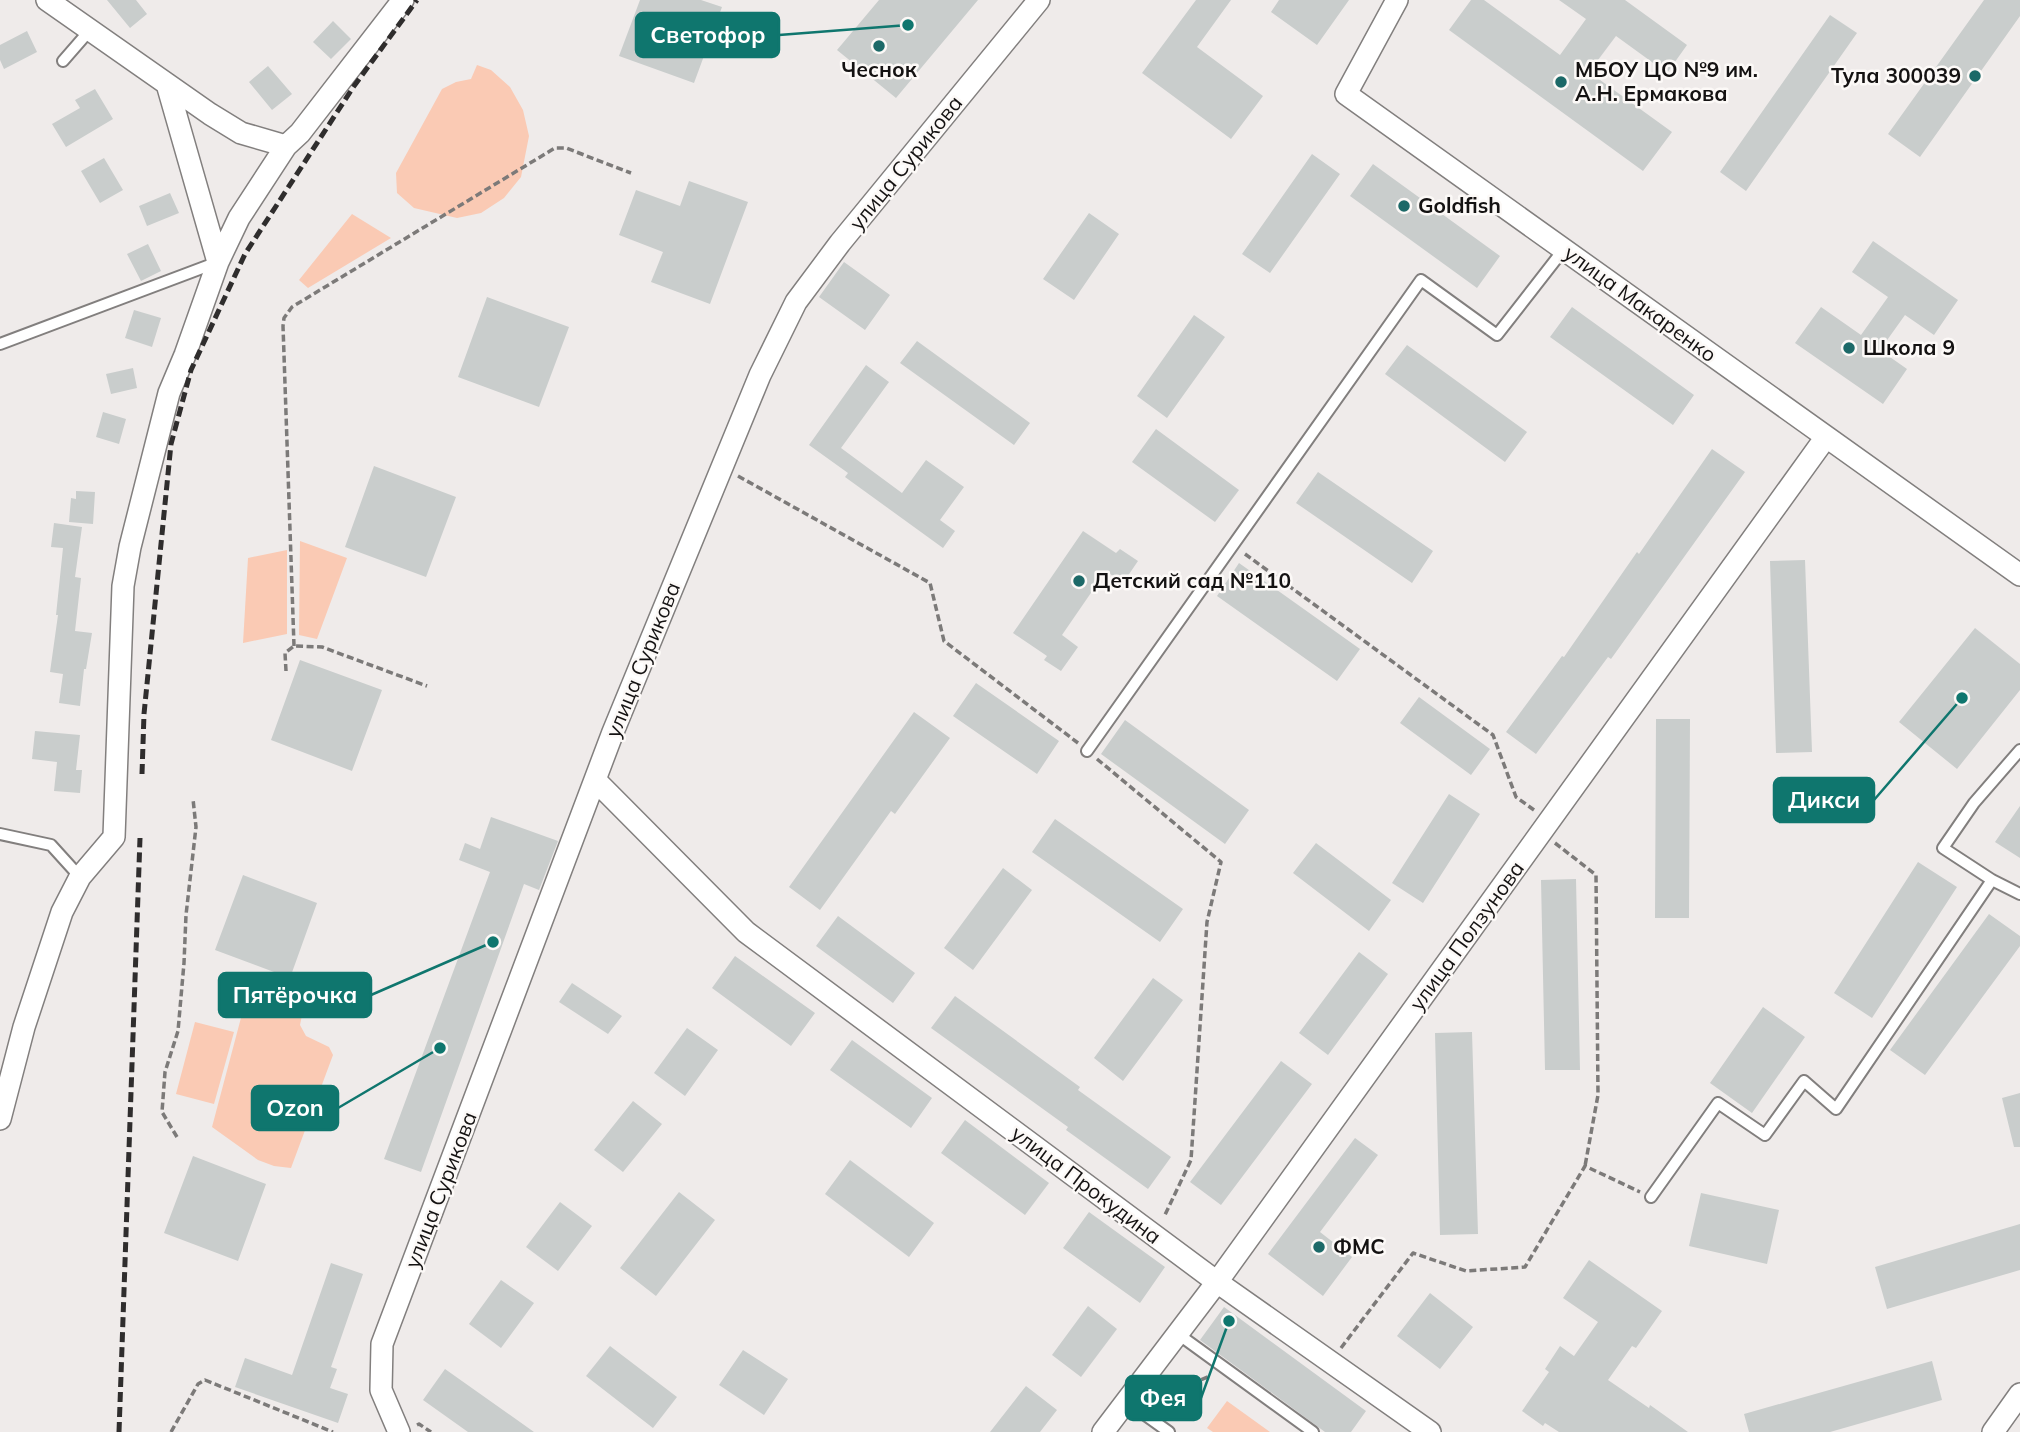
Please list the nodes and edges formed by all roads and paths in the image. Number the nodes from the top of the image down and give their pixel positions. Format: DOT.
graph roads {
  1 [pos="47,0"];
  2 [pos="403,0"];
  3 [pos="1039,0"];
  4 [pos="1396,0"];
  5 [pos="90,30"];
  6 [pos="63,61"];
  7 [pos="167,84"];
  8 [pos="286,146"];
  9 [pos="631,173"];
  10 [pos="1564,249"];
  11 [pos="218,262"];
  12 [pos="0,344"];
  13 [pos="1826,437"];
  14 [pos="721,467"];
  15 [pos="1233,545"];
  16 [pos="2020,575"];
  17 [pos="294,646"];
  18 [pos="286,671"];
  19 [pos="427,685"];
  20 [pos="2020,750"];
  21 [pos="1087,751"];
  22 [pos="595,780"];
  23 [pos="193,799"];
  24 [pos="1546,827"];
  25 [pos="0,834"];
  26 [pos="80,877"];
  27 [pos="1992,880"];
  28 [pos="2020,894"];
  29 [pos="0,1119"];
  30 [pos="177,1138"];
  31 [pos="1585,1166"];
  32 [pos="1651,1197"];
  33 [pos="1154,1235"];
  34 [pos="1217,1282"];
  35 [pos="1178,1334"];
  36 [pos="1331,1362"];
  37 [pos="1227,1369"];
  38 [pos="2020,1394"];
  39 [pos="1131,1405"];
  40 [pos="419,1424"];
  41 [pos="172,1432"];
  42 [pos="333,1432"];
  43 [pos="399,1432"];
  44 [pos="431,1432"];
  45 [pos="1103,1432"];
  46 [pos="1169,1432"];
  47 [pos="1313,1432"];
  48 [pos="1430,1432"];
  49 [pos="1993,1432"];
  1 -- 5 [label="street"];
  2 -- 8 [label="street"];
  3 -- 14 [label="street, улица Сурикова"];
  4 -- 10 [label="street, улица Макаренко"];
  5 -- 6 [label="lane"];
  5 -- 7 [label="street"];
  7 -- 8 [label="street"];
  7 -- 11 [label="street"];
  8 -- 11 [label="street"];
  9 -- 17 [label="path"];
  10 -- 13 [label="street, улица Макаренко"];
  10 -- 15 [label="lane"];
  11 -- 12 [label="lane"];
  11 -- 26 [label="street"];
  13 -- 16 [label="street, улица Макаренко"];
  13 -- 24 [label="street, улица Ползунова"];
  14 -- 21 [label="path"];
  14 -- 22 [label="street, улица Сурикова"];
  15 -- 21 [label="lane"];
  15 -- 24 [label="path"];
  17 -- 18 [label="path"];
  17 -- 19 [label="path"];
  20 -- 27 [label="lane"];
  21 -- 33 [label="path"];
  22 -- 33 [label="street, улица Прокудина"];
  22 -- 43 [label="street, улица Сурикова"];
  23 -- 30 [label="path"];
  24 -- 31 [label="path"];
  24 -- 34 [label="street, улица Ползунова"];
  25 -- 26 [label="lane"];
  26 -- 29 [label="street"];
  27 -- 28 [label="lane"];
  27 -- 32 [label="lane"];
  31 -- 32 [label="path"];
  31 -- 36 [label="path"];
  33 -- 34 [label="street, улица Прокудина"];
  34 -- 35 [label="street, улица Ползунова"];
  34 -- 36 [label="street, улица Прокудина"];
  35 -- 37 [label="lane"];
  35 -- 39 [label="street, улица Ползунова"];
  36 -- 48 [label="street, улица Прокудина"];
  37 -- 39 [label="path"];
  37 -- 47 [label="lane"];
  38 -- 49 [label="street"];
  39 -- 45 [label="street, улица Ползунова"];
  39 -- 46 [label="lane"];
  40 -- 44 [label="path"];
  41 -- 42 [label="path"];
}
